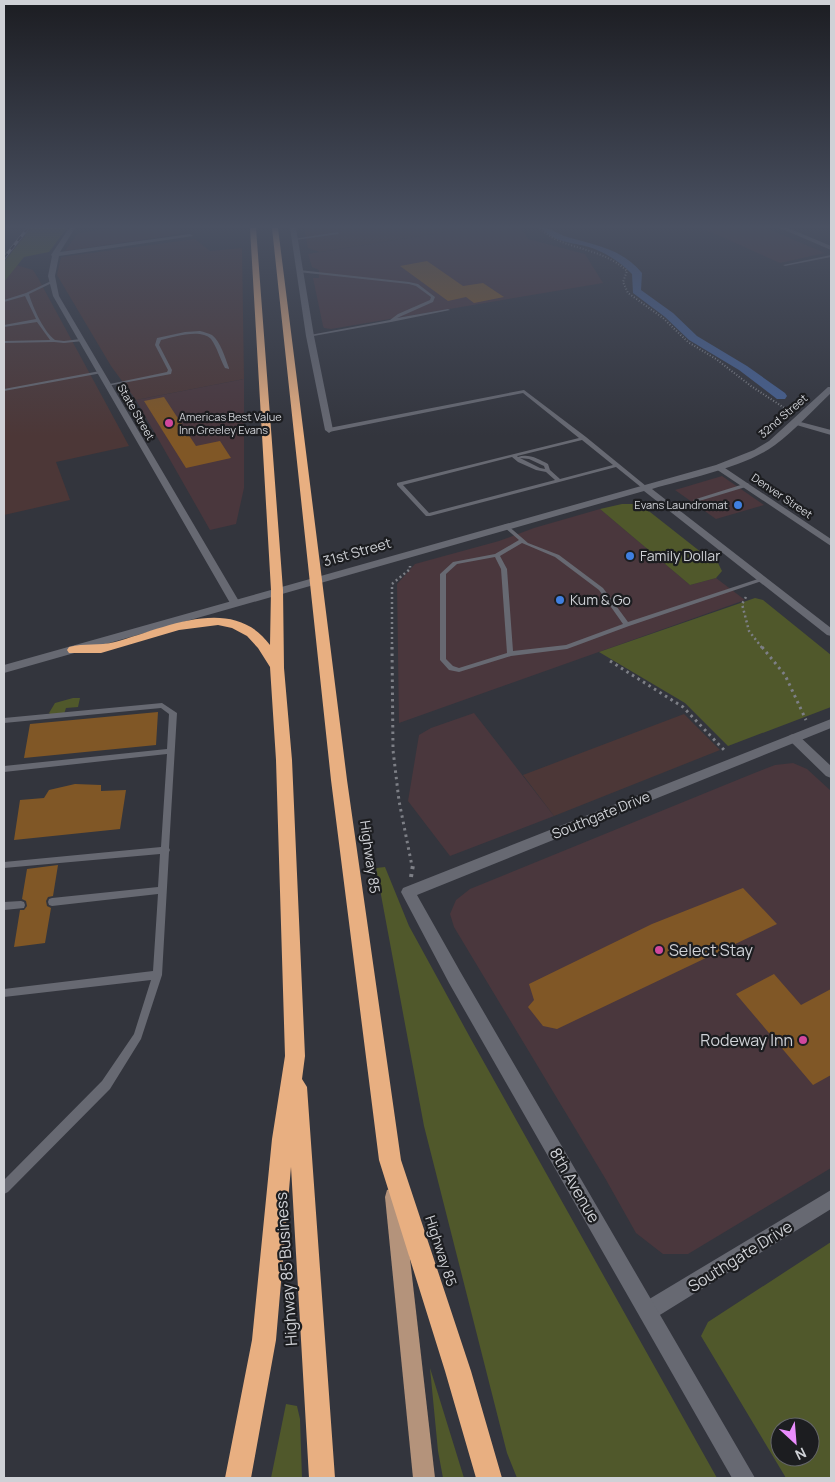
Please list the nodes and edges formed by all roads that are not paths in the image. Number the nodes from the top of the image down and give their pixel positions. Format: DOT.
graph roads {
  1 [pos="17,297"];
  2 [pos="28,297"];
  3 [pos="57,297"];
  4 [pos="258,297"];
  5 [pos="283,297"];
  6 [pos="304,297"];
  7 [pos="433,297"];
  8 [pos="4,301"];
  9 [pos="448,310"];
  10 [pos="39,320"];
  11 [pos="391,321"];
  12 [pos="4,326"];
  13 [pos="310,336"];
  14 [pos="82,340"];
  15 [pos="53,341"];
  16 [pos="4,342"];
  17 [pos="226,368"];
  18 [pos="100,372"];
  19 [pos="107,385"];
  20 [pos="831,388"];
  21 [pos="4,390"];
  22 [pos="798,419"];
  23 [pos="329,430"];
  24 [pos="831,434"];
  25 [pos="584,438"];
  26 [pos="516,457"];
  27 [pos="617,465"];
  28 [pos="719,466"];
  29 [pos="558,480"];
  30 [pos="747,486"];
  31 [pos="644,487"];
  32 [pos="696,500"];
  33 [pos="506,526"];
  34 [pos="522,541"];
  35 [pos="831,543"];
  36 [pos="498,555"];
  37 [pos="763,579"];
  38 [pos="314,580"];
  39 [pos="277,590"];
  40 [pos="235,603"];
  41 [pos="628,625"];
  42 [pos="831,633"];
  43 [pos="74,650"];
  44 [pos="510,654"];
  45 [pos="277,668"];
  46 [pos="4,669"];
  47 [pos="5,720"];
  48 [pos="831,723"];
  49 [pos="4,730"];
  50 [pos="794,738"];
  51 [pos="171,751"];
  52 [pos="50,756"];
  53 [pos="48,764"];
  54 [pos="4,769"];
  55 [pos="831,773"];
  56 [pos="166,850"];
  57 [pos="4,865"];
  58 [pos="163,890"];
  59 [pos="408,892"];
  60 [pos="52,902"];
  61 [pos="21,905"];
  62 [pos="4,906"];
  63 [pos="157,975"];
  64 [pos="4,993"];
  65 [pos="295,1056"];
  66 [pos="390,1160"];
  67 [pos="4,1188"];
  68 [pos="831,1199"];
  69 [pos="648,1311"];
  70 [pos="238,1478"];
  71 [pos="322,1478"];
  72 [pos="424,1478"];
  73 [pos="489,1478"];
  74 [pos="744,1478"];
  1 -- 8 [label="lane"];
  2 -- 10 [label="lane"];
  3 -- 14 [label="street, State Street"];
  4 -- 39 [label="highway"];
  5 -- 38 [label="highway, Highway 85"];
  6 -- 13 [label="street"];
  7 -- 11 [label="lane"];
  9 -- 11 [label="lane"];
  10 -- 12 [label="lane"];
  10 -- 15 [label="lane"];
  11 -- 13 [label="lane"];
  13 -- 23 [label="street"];
  14 -- 15 [label="lane"];
  14 -- 18 [label="street, State Street"];
  15 -- 16 [label="lane"];
  17 -- 19 [label="lane"];
  18 -- 19 [label="street, State Street"];
  18 -- 21 [label="lane"];
  19 -- 40 [label="street, State Street"];
  20 -- 22 [label="street, 32nd Street"];
  22 -- 24 [label="street"];
  22 -- 28 [label="street, 32nd Street"];
  23 -- 25 [label="lane"];
  25 -- 26 [label="lane"];
  25 -- 27 [label="lane"];
  26 -- 29 [label="lane"];
  26 -- 29 [label="lane"];
  27 -- 29 [label="lane"];
  27 -- 31 [label="lane"];
  28 -- 30 [label="street, Denver Street"];
  28 -- 31 [label="street, 31st Street"];
  30 -- 32 [label="lane"];
  30 -- 35 [label="street, Denver Street"];
  31 -- 33 [label="street, 31st Street"];
  31 -- 37 [label="street"];
  33 -- 34 [label="lane"];
  33 -- 38 [label="street, 31st Street"];
  34 -- 36 [label="lane"];
  34 -- 41 [label="lane"];
  36 -- 44 [label="lane"];
  36 -- 44 [label="lane"];
  37 -- 41 [label="lane"];
  37 -- 42 [label="street"];
  38 -- 39 [label="street, 31st Street"];
  38 -- 66 [label="highway, Highway 85"];
  39 -- 40 [label="street, 31st Street"];
  39 -- 45 [label="highway"];
  40 -- 43 [label="street, 31st Street"];
  41 -- 44 [label="lane"];
  43 -- 45 [label="highway"];
  43 -- 46 [label="street, 31st Street"];
  45 -- 65 [label="highway"];
  47 -- 49 [label="lane"];
  47 -- 51 [label="lane"];
  48 -- 50 [label="street, Southgate Drive"];
  50 -- 55 [label="street"];
  50 -- 59 [label="street, Southgate Drive"];
  51 -- 53 [label="lane"];
  51 -- 56 [label="lane"];
  52 -- 53 [label="lane"];
  53 -- 54 [label="lane"];
  56 -- 57 [label="lane"];
  56 -- 58 [label="lane"];
  58 -- 60 [label="lane"];
  58 -- 63 [label="lane"];
  59 -- 69 [label="street, 8th Avenue"];
  61 -- 62 [label="lane"];
  63 -- 64 [label="lane"];
  63 -- 67 [label="lane"];
  65 -- 70 [label="highway"];
  65 -- 71 [label="highway, Highway 85 Business"];
  66 -- 72 [label="main road"];
  66 -- 73 [label="highway, Highway 85"];
  68 -- 69 [label="street, Southgate Drive"];
  69 -- 74 [label="street, 8th Avenue"];
}
